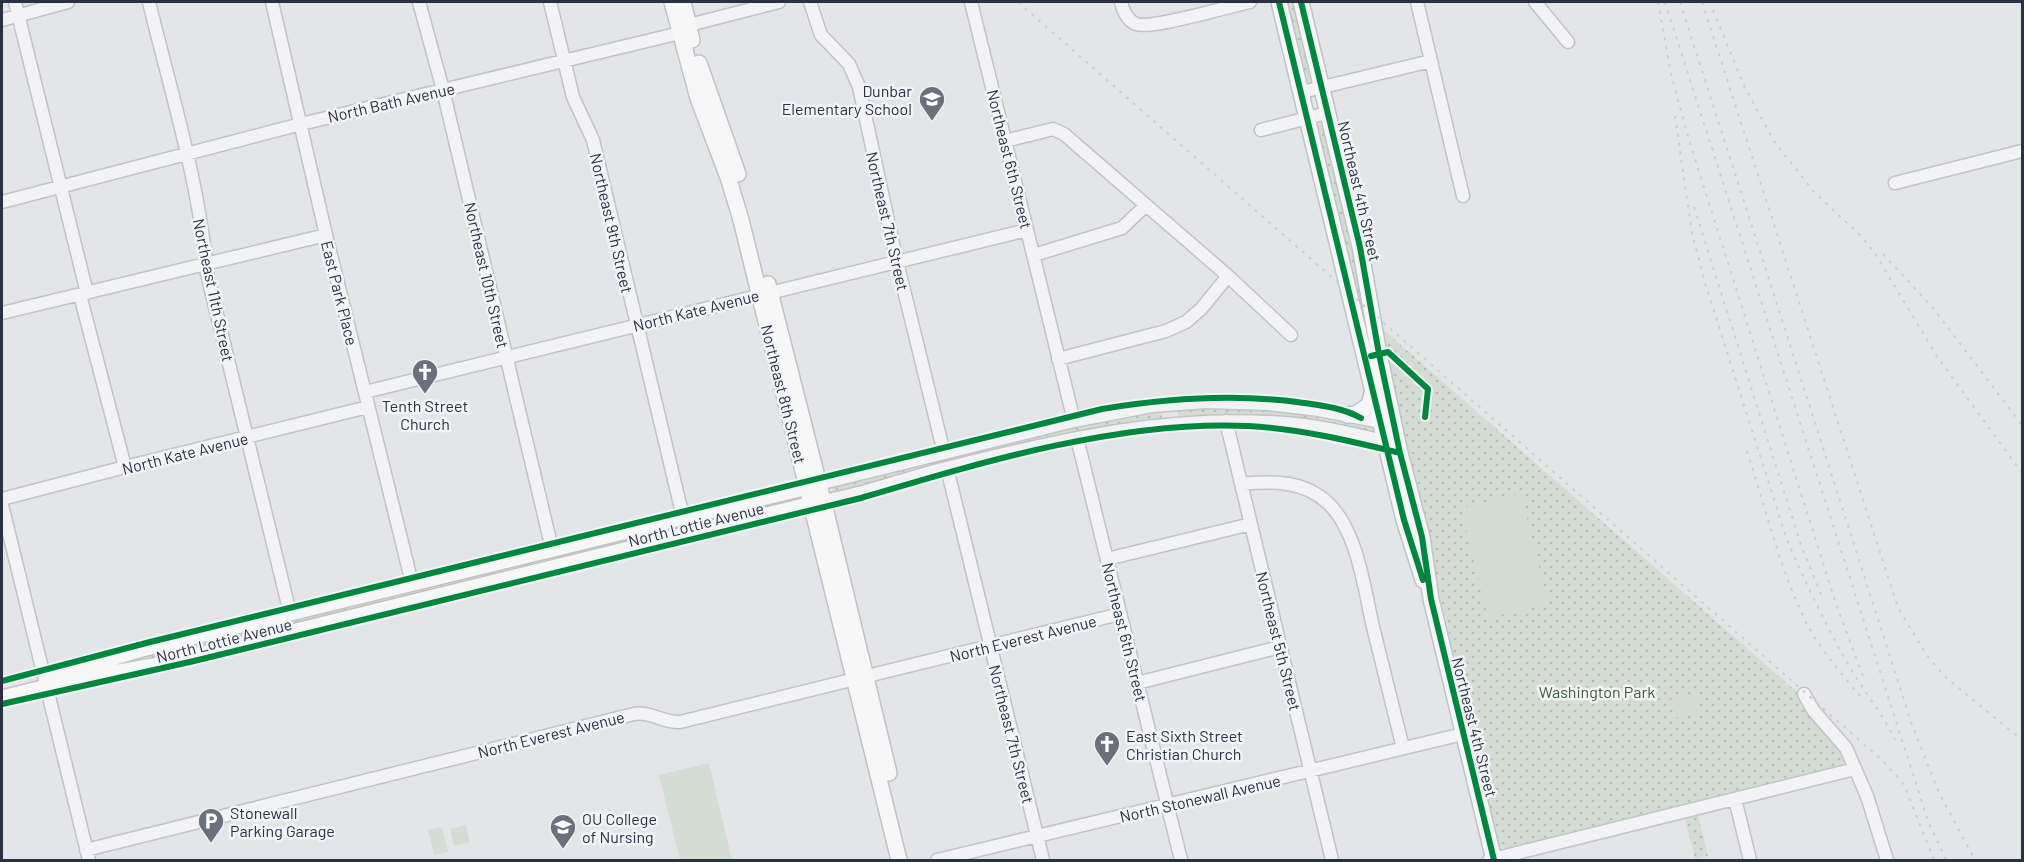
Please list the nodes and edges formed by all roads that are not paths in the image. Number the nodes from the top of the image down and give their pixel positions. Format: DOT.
graph roads {
  1 [pos="15,2"];
  2 [pos="68,2"];
  3 [pos="149,2"];
  4 [pos="272,2"];
  5 [pos="420,2"];
  6 [pos="550,2"];
  7 [pos="672,2"];
  8 [pos="683,2"];
  9 [pos="779,2"];
  10 [pos="810,2"];
  11 [pos="971,2"];
  12 [pos="1121,2"];
  13 [pos="1250,2"];
  14 [pos="1280,2"];
  15 [pos="1301,2"];
  16 [pos="1417,2"];
  17 [pos="1535,2"];
  18 [pos="19,15"];
  19 [pos="2,20"];
  20 [pos="684,29"];
  21 [pos="1568,42"];
  22 [pos="566,59"];
  23 [pos="1431,61"];
  24 [pos="1322,87"];
  25 [pos="443,90"];
  26 [pos="1302,92"];
  27 [pos="1328,113"];
  28 [pos="1308,118"];
  29 [pos="301,124"];
  30 [pos="1261,130"];
  31 [pos="1005,141"];
  32 [pos="2022,151"];
  33 [pos="186,152"];
  34 [pos="1895,183"];
  35 [pos="61,187"];
  36 [pos="1462,196"];
  37 [pos="2,202"];
  38 [pos="1145,206"];
  39 [pos="1027,230"];
  40 [pos="326,235"];
  41 [pos="1034,255"];
  42 [pos="897,262"];
  43 [pos="206,264"];
  44 [pos="1228,276"];
  45 [pos="765,293"];
  46 [pos="84,294"];
  47 [pos="2,314"];
  48 [pos="636,325"];
  49 [pos="1291,335"];
  50 [pos="506,358"];
  51 [pos="1058,359"];
  52 [pos="1373,390"];
  53 [pos="364,392"];
  54 [pos="368,407"];
  55 [pos="1347,415"];
  56 [pos="1074,421"];
  57 [pos="1226,421"];
  58 [pos="1388,424"];
  59 [pos="247,438"];
  60 [pos="1077,438"];
  61 [pos="1392,443"];
  62 [pos="944,453"];
  63 [pos="124,467"];
  64 [pos="947,468"];
  65 [pos="1241,484"];
  66 [pos="813,486"];
  67 [pos="2,500"];
  68 [pos="817,502"];
  69 [pos="2,504"];
  70 [pos="683,517"];
  71 [pos="1251,525"];
  72 [pos="552,549"];
  73 [pos="1107,559"];
  74 [pos="412,583"];
  75 [pos="290,614"];
  76 [pos="1120,614"];
  77 [pos="990,647"];
  78 [pos="1280,647"];
  79 [pos="860,677"];
  80 [pos="45,682"];
  81 [pos="1137,683"];
  82 [pos="2,688"];
  83 [pos="1804,694"];
  84 [pos="2,698"];
  85 [pos="1463,734"];
  86 [pos="1403,748"];
  87 [pos="1855,769"];
  88 [pos="1310,771"];
  89 [pos="1735,799"];
  90 [pos="1167,805"];
  91 [pos="1037,837"];
  92 [pos="88,855"];
  93 [pos="1492,860"];
  94 [pos="900,861"];
  95 [pos="909,861"];
  96 [pos="937,861"];
  97 [pos="1043,861"];
  98 [pos="1181,861"];
  99 [pos="1332,861"];
  100 [pos="1750,861"];
  101 [pos="1887,861"];
  1 -- 18 [label="street"];
  2 -- 18 [label="street"];
  3 -- 33 [label="street, Northeast 11th Street"];
  4 -- 29 [label="street, East Park Place"];
  5 -- 25 [label="street, Northeast 10th Street"];
  6 -- 22 [label="street, Northeast 9th Street"];
  7 -- 20 [label="main road, Northeast 8th Street"];
  8 -- 20 [label="main road, Northeast 8th Street"];
  9 -- 20 [label="street, North Bath Avenue"];
  10 -- 42 [label="street, Northeast 7th Street"];
  11 -- 31 [label="street, Northeast 6th Street"];
  12 -- 13 [label="street"];
  14 -- 26 [label="main road, Northeast 4th Street"];
  15 -- 24 [label="main road, Northeast 4th Street"];
  16 -- 23 [label="street"];
  17 -- 21 [label="street"];
  18 -- 19 [label="street"];
  18 -- 35 [label="street"];
  20 -- 22 [label="street, North Bath Avenue"];
  20 -- 45 [label="main road, Northeast 8th Street"];
  22 -- 25 [label="street, North Bath Avenue"];
  22 -- 48 [label="street, Northeast 9th Street"];
  23 -- 24 [label="street"];
  23 -- 36 [label="street"];
  24 -- 26 [label="street"];
  24 -- 27 [label="main road, Northeast 4th Street"];
  25 -- 29 [label="street, North Bath Avenue"];
  25 -- 50 [label="street, Northeast 10th Street"];
  26 -- 28 [label="main road, Northeast 4th Street"];
  27 -- 28 [label="street"];
  27 -- 58 [label="main road, Northeast 4th Street"];
  28 -- 30 [label="street"];
  28 -- 52 [label="main road, Northeast 4th Street"];
  29 -- 33 [label="street, North Bath Avenue"];
  29 -- 40 [label="street, East Park Place"];
  31 -- 38 [label="street"];
  31 -- 39 [label="street, Northeast 6th Street"];
  32 -- 34 [label="street"];
  33 -- 35 [label="street, North Bath Avenue"];
  33 -- 43 [label="street, Northeast 11th Street"];
  35 -- 37 [label="street, North Bath Avenue"];
  35 -- 46 [label="street"];
  38 -- 41 [label="street"];
  38 -- 44 [label="street"];
  39 -- 41 [label="street, Northeast 6th Street"];
  39 -- 42 [label="street, North Kate Avenue"];
  40 -- 43 [label="street"];
  40 -- 53 [label="street, East Park Place"];
  41 -- 51 [label="street, Northeast 6th Street"];
  42 -- 45 [label="street, North Kate Avenue"];
  42 -- 62 [label="street, Northeast 7th Street"];
  43 -- 46 [label="street"];
  43 -- 59 [label="street, Northeast 11th Street"];
  44 -- 49 [label="street"];
  44 -- 51 [label="street"];
  45 -- 48 [label="street, North Kate Avenue"];
  45 -- 66 [label="main road, Northeast 8th Street"];
  46 -- 47 [label="street"];
  46 -- 63 [label="street"];
  48 -- 50 [label="street, North Kate Avenue"];
  48 -- 70 [label="street, Northeast 9th Street"];
  50 -- 53 [label="street, North Kate Avenue"];
  50 -- 72 [label="street, Northeast 10th Street"];
  51 -- 56 [label="street, Northeast 6th Street"];
  52 -- 55 [label="main road"];
  52 -- 58 [label="main road, Northeast 4th Street"];
  53 -- 54 [label="street, East Park Place"];
  54 -- 59 [label="street, North Kate Avenue"];
  54 -- 74 [label="street, East Park Place"];
  55 -- 56 [label="street, North Lottie Avenue"];
  55 -- 58 [label="street, North Lottie Avenue"];
  56 -- 62 [label="street, North Lottie Avenue"];
  57 -- 60 [label="street, North Lottie Avenue"];
  57 -- 61 [label="street, North Lottie Avenue"];
  57 -- 65 [label="street, Northeast 5th Street"];
  58 -- 61 [label="main road, Northeast 4th Street"];
  59 -- 63 [label="street, North Kate Avenue"];
  59 -- 75 [label="street, Northeast 11th Street"];
  60 -- 64 [label="street, North Lottie Avenue"];
  60 -- 73 [label="street, Northeast 6th Street"];
  61 -- 85 [label="main road, Northeast 4th Street"];
  62 -- 66 [label="street, North Lottie Avenue"];
  63 -- 67 [label="street, North Kate Avenue"];
  64 -- 68 [label="street, North Lottie Avenue"];
  64 -- 77 [label="street, Northeast 7th Street"];
  65 -- 71 [label="street, Northeast 5th Street"];
  65 -- 86 [label="street"];
  66 -- 68 [label="main road, Northeast 8th Street"];
  66 -- 70 [label="main road, North Lottie Avenue"];
  68 -- 79 [label="main road, Northeast 8th Street"];
  68 -- 80 [label="main road, North Lottie Avenue"];
  69 -- 80 [label="street"];
  70 -- 72 [label="main road, North Lottie Avenue"];
  71 -- 73 [label="street"];
  71 -- 78 [label="street, Northeast 5th Street"];
  72 -- 74 [label="main road, North Lottie Avenue"];
  73 -- 76 [label="street, Northeast 6th Street"];
  74 -- 75 [label="main road, North Lottie Avenue"];
  75 -- 80 [label="main road, North Lottie Avenue"];
  76 -- 77 [label="street, North Everest Avenue"];
  76 -- 81 [label="street, Northeast 6th Street"];
  77 -- 79 [label="street, North Everest Avenue"];
  77 -- 91 [label="street, Northeast 7th Street"];
  78 -- 81 [label="street"];
  78 -- 88 [label="street, Northeast 5th Street"];
  79 -- 92 [label="street, North Everest Avenue"];
  79 -- 94 [label="main road, Northeast 8th Street"];
  79 -- 95 [label="main road, Northeast 8th Street"];
  80 -- 82 [label="main road, North Lottie Avenue"];
  80 -- 84 [label="main road, North Lottie Avenue"];
  80 -- 92 [label="street"];
  81 -- 90 [label="street, Northeast 6th Street"];
  83 -- 87 [label="street"];
  85 -- 86 [label="street, North Stonewall Avenue"];
  85 -- 93 [label="main road, Northeast 4th Street"];
  86 -- 88 [label="street, North Stonewall Avenue"];
  87 -- 89 [label="street"];
  87 -- 101 [label="street"];
  88 -- 90 [label="street, North Stonewall Avenue"];
  88 -- 99 [label="street, Northeast 5th Street"];
  89 -- 93 [label="street"];
  89 -- 100 [label="street"];
  90 -- 91 [label="street, North Stonewall Avenue"];
  90 -- 98 [label="street, Northeast 6th Street"];
  91 -- 96 [label="street, North Stonewall Avenue"];
  91 -- 97 [label="street, Northeast 7th Street"];
}
